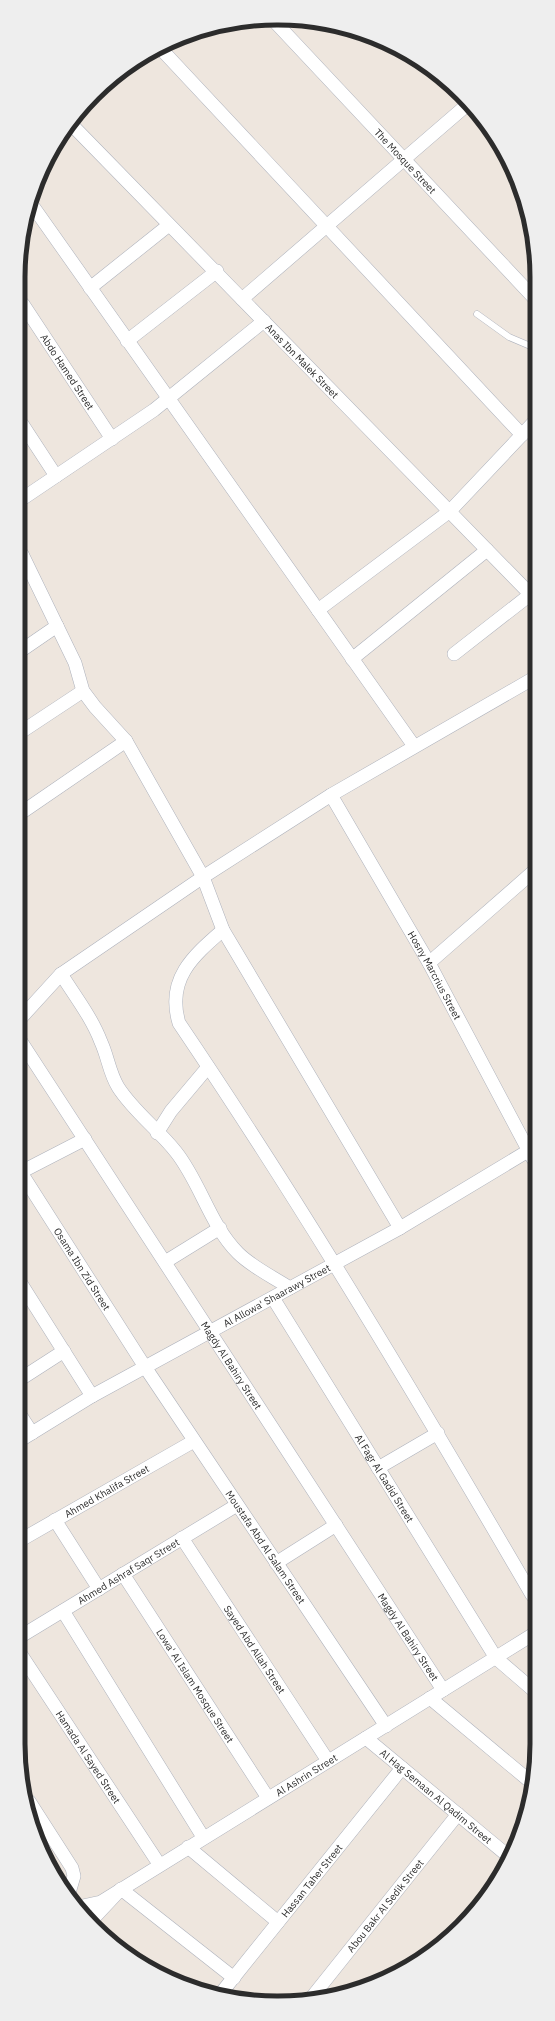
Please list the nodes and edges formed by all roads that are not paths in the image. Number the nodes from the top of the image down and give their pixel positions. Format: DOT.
graph roads {
  1 [pos="278,25"];
  2 [pos="164,52"];
  3 [pos="464,108"];
  4 [pos="75,128"];
  5 [pos="405,159"];
  6 [pos="35,210"];
  7 [pos="169,225"];
  8 [pos="326,226"];
  9 [pos="216,271"];
  10 [pos="90,288"];
  11 [pos="530,294"];
  12 [pos="242,299"];
  13 [pos="25,307"];
  14 [pos="477,314"];
  15 [pos="264,321"];
  16 [pos="128,341"];
  17 [pos="530,346"];
  18 [pos="168,398"];
  19 [pos="530,428"];
  20 [pos="25,429"];
  21 [pos="522,435"];
  22 [pos="112,439"];
  23 [pos="56,476"];
  24 [pos="25,497"];
  25 [pos="450,511"];
  26 [pos="487,550"];
  27 [pos="25,560"];
  28 [pos="530,594"];
  29 [pos="530,597"];
  30 [pos="318,610"];
  31 [pos="58,626"];
  32 [pos="25,648"];
  33 [pos="454,654"];
  34 [pos="352,659"];
  35 [pos="530,680"];
  36 [pos="83,691"];
  37 [pos="25,729"];
  38 [pos="126,741"];
  39 [pos="414,746"];
  40 [pos="331,795"];
  41 [pos="25,810"];
  42 [pos="530,875"];
  43 [pos="203,878"];
  44 [pos="223,930"];
  45 [pos="429,963"];
  46 [pos="61,974"];
  47 [pos="25,1014"];
  48 [pos="25,1048"];
  49 [pos="208,1067"];
  50 [pos="157,1133"];
  51 [pos="85,1138"];
  52 [pos="530,1149"];
  53 [pos="530,1154"];
  54 [pos="25,1169"];
  55 [pos="25,1180"];
  56 [pos="220,1228"];
  57 [pos="400,1228"];
  58 [pos="165,1262"];
  59 [pos="334,1265"];
  60 [pos="290,1288"];
  61 [pos="25,1290"];
  62 [pos="273,1298"];
  63 [pos="210,1332"];
  64 [pos="64,1351"];
  65 [pos="145,1367"];
  66 [pos="25,1376"];
  67 [pos="92,1396"];
  68 [pos="25,1422"];
  69 [pos="32,1433"];
  70 [pos="438,1433"];
  71 [pos="25,1437"];
  72 [pos="194,1441"];
  73 [pos="378,1468"];
  74 [pos="238,1505"];
  75 [pos="55,1520"];
  76 [pos="336,1525"];
  77 [pos="25,1538"];
  78 [pos="182,1538"];
  79 [pos="276,1563"];
  80 [pos="124,1574"];
  81 [pos="99,1589"];
  82 [pos="530,1591"];
  83 [pos="63,1611"];
  84 [pos="25,1634"];
  85 [pos="530,1636"];
  86 [pos="496,1658"];
  87 [pos="25,1661"];
  88 [pos="530,1687"];
  89 [pos="443,1690"];
  90 [pos="430,1698"];
  91 [pos="386,1726"];
  92 [pos="366,1738"];
  93 [pos="328,1761"];
  94 [pos="402,1768"];
  95 [pos="527,1780"];
  96 [pos="268,1798"];
  97 [pos="34,1809"];
  98 [pos="458,1814"];
  99 [pos="203,1838"];
  100 [pos="188,1847"];
  101 [pos="505,1853"];
  102 [pos="159,1864"];
  103 [pos="71,1888"];
  104 [pos="120,1889"];
  105 [pos="84,1906"];
  106 [pos="95,1917"];
  107 [pos="278,1922"];
  108 [pos="234,1978"];
  109 [pos="224,1990"];
  110 [pos="315,1993"];
  1 -- 5 [label="street, The Mosque Street"];
  2 -- 8 [label="street"];
  3 -- 5 [label="street"];
  4 -- 7 [label="street, Anas Ibn Malek Street"];
  5 -- 8 [label="street"];
  5 -- 11 [label="street, The Mosque Street"];
  6 -- 10 [label="street"];
  7 -- 9 [label="street, Anas Ibn Malek Street"];
  7 -- 10 [label="street"];
  8 -- 12 [label="street"];
  8 -- 21 [label="street"];
  9 -- 12 [label="street, Anas Ibn Malek Street"];
  9 -- 16 [label="street"];
  10 -- 16 [label="street"];
  12 -- 15 [label="street, Anas Ibn Malek Street"];
  13 -- 22 [label="street, Abdo Hamed Street"];
  14 -- 17 [label="lane"];
  15 -- 18 [label="street"];
  15 -- 25 [label="street, Anas Ibn Malek Street"];
  16 -- 18 [label="street"];
  18 -- 22 [label="street"];
  18 -- 30 [label="street"];
  19 -- 21 [label="street"];
  20 -- 23 [label="street"];
  21 -- 25 [label="street"];
  22 -- 23 [label="street"];
  23 -- 24 [label="street"];
  25 -- 26 [label="street, Anas Ibn Malek Street"];
  25 -- 30 [label="street"];
  26 -- 28 [label="street, Anas Ibn Malek Street"];
  26 -- 34 [label="street"];
  27 -- 31 [label="street"];
  29 -- 33 [label="street"];
  30 -- 34 [label="street"];
  31 -- 32 [label="street"];
  31 -- 36 [label="street"];
  34 -- 39 [label="street"];
  35 -- 39 [label="street"];
  36 -- 37 [label="street"];
  36 -- 38 [label="street"];
  38 -- 41 [label="street"];
  38 -- 43 [label="street"];
  39 -- 40 [label="street"];
  40 -- 43 [label="street"];
  40 -- 45 [label="street, Hosny Marcrius Street"];
  42 -- 45 [label="street"];
  43 -- 44 [label="street"];
  43 -- 46 [label="street"];
  44 -- 49 [label="street"];
  44 -- 57 [label="street"];
  45 -- 52 [label="street, Hosny Marcrius Street"];
  46 -- 47 [label="street"];
  46 -- 50 [label="street"];
  48 -- 51 [label="street, Magdy Al Bahiry Street"];
  49 -- 50 [label="street"];
  49 -- 59 [label="street"];
  50 -- 56 [label="street"];
  51 -- 54 [label="street"];
  51 -- 58 [label="street, Magdy Al Bahiry Street"];
  53 -- 57 [label="street, Al Allowa' Shaarawy Street"];
  55 -- 65 [label="street, Osama Ibn Zid Street"];
  56 -- 58 [label="street"];
  56 -- 60 [label="street"];
  57 -- 59 [label="street, Al Allowa' Shaarawy Street"];
  58 -- 63 [label="street, Magdy Al Bahiry Street"];
  59 -- 60 [label="street, Al Allowa' Shaarawy Street"];
  59 -- 70 [label="street"];
  60 -- 62 [label="street, Al Allowa' Shaarawy Street"];
  61 -- 64 [label="street"];
  62 -- 63 [label="street, Al Allowa' Shaarawy Street"];
  62 -- 73 [label="street, Al Fagr Al Gadid Street"];
  63 -- 65 [label="street, Al Allowa' Shaarawy Street"];
  63 -- 76 [label="street, Magdy Al Bahiry Street"];
  64 -- 66 [label="street"];
  64 -- 67 [label="street"];
  65 -- 67 [label="street, Al Allowa' Shaarawy Street"];
  65 -- 72 [label="street, Moustafa Abd Al Salam Street"];
  67 -- 69 [label="street, Al Allowa' Shaarawy Street"];
  68 -- 69 [label="street"];
  69 -- 71 [label="street, Al Allowa' Shaarawy Street"];
  70 -- 73 [label="street"];
  70 -- 82 [label="street"];
  72 -- 74 [label="street, Moustafa Abd Al Salam Street"];
  72 -- 75 [label="street, Ahmed Khalifa Street"];
  73 -- 86 [label="street, Al Fagr Al Gadid Street"];
  74 -- 78 [label="street, Ahmed Ashraf Saqr Street"];
  74 -- 79 [label="street, Moustafa Abd Al Salam Street"];
  75 -- 77 [label="street, Ahmed Khalifa Street"];
  75 -- 81 [label="street"];
  76 -- 79 [label="street"];
  76 -- 89 [label="street, Magdy Al Bahiry Street"];
  78 -- 80 [label="street, Ahmed Ashraf Saqr Street"];
  78 -- 93 [label="street, Sayed Abd Allah Street"];
  79 -- 91 [label="street, Moustafa Abd Al Salam Street"];
  80 -- 81 [label="street, Ahmed Ashraf Saqr Street"];
  80 -- 96 [label="street, Lowa' Al Islam Mosque Street"];
  81 -- 83 [label="street, Ahmed Ashraf Saqr Street"];
  83 -- 84 [label="street, Ahmed Ashraf Saqr Street"];
  83 -- 99 [label="street"];
  85 -- 86 [label="street, Al Ashrin Street"];
  86 -- 88 [label="street, Al Fagr Al Gadid Street"];
  86 -- 89 [label="street, Al Ashrin Street"];
  87 -- 102 [label="street, Hamada Al Sayed Street"];
  89 -- 90 [label="street, Al Ashrin Street"];
  90 -- 91 [label="street, Al Ashrin Street"];
  90 -- 95 [label="street"];
  91 -- 92 [label="street, Al Ashrin Street"];
  92 -- 93 [label="street, Al Ashrin Street"];
  92 -- 94 [label="street, Al Hag Semaan Al Qadim Street"];
  93 -- 96 [label="street, Al Ashrin Street"];
  94 -- 98 [label="street, Al Hag Semaan Al Qadim Street"];
  94 -- 107 [label="street, Hassan Taher Street"];
  96 -- 99 [label="street, Al Ashrin Street"];
  97 -- 103 [label="street"];
  98 -- 101 [label="street, Al Hag Semaan Al Qadim Street"];
  98 -- 110 [label="street, Abou Bakr Al Sedik Street"];
  99 -- 100 [label="street, Al Ashrin Street"];
  100 -- 102 [label="street, Al Ashrin Street"];
  100 -- 107 [label="street"];
  102 -- 104 [label="street, Al Ashrin Street"];
  104 -- 105 [label="street, Al Ashrin Street"];
  104 -- 106 [label="street"];
  104 -- 108 [label="street"];
  107 -- 108 [label="street, Hassan Taher Street"];
  108 -- 109 [label="street, Hassan Taher Street"];
}
